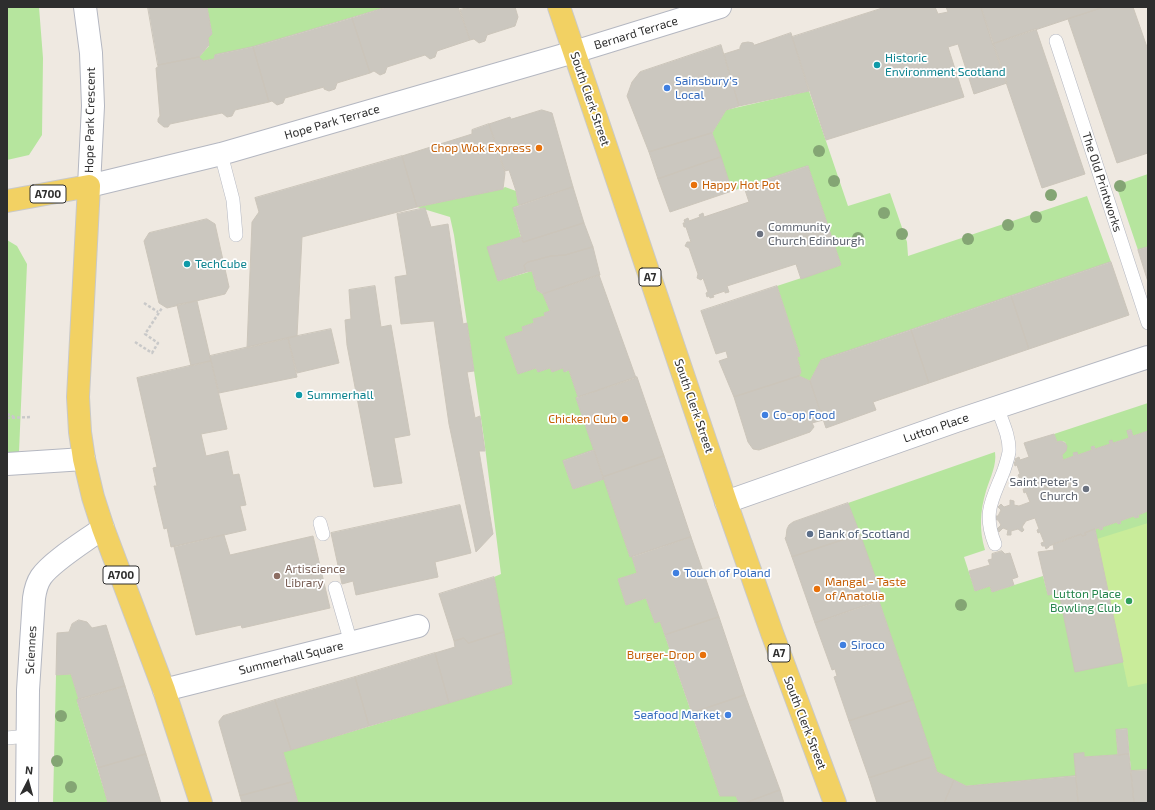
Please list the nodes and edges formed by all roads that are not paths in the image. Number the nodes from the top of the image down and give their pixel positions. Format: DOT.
graph roads {
  1 [pos="85,7"];
  2 [pos="559,7"];
  3 [pos="720,7"];
  4 [pos="1056,42"];
  5 [pos="574,52"];
  6 [pos="221,154"];
  7 [pos="89,186"];
  8 [pos="7,201"];
  9 [pos="236,235"];
  10 [pos="1148,323"];
  11 [pos="1148,357"];
  12 [pos="997,407"];
  13 [pos="84,459"];
  14 [pos="7,464"];
  15 [pos="726,502"];
  16 [pos="103,528"];
  17 [pos="995,544"];
  18 [pos="335,588"];
  19 [pos="418,626"];
  20 [pos="351,643"];
  21 [pos="164,690"];
  22 [pos="18,737"];
  23 [pos="27,803"];
  24 [pos="201,803"];
  25 [pos="835,803"];
  1 -- 7 [label="street, Hope Park Crescent"];
  2 -- 5 [label="main road, South Clerk Street / A7"];
  3 -- 5 [label="street, Bernard Terrace"];
  4 -- 10 [label="lane, The Old Printworks"];
  5 -- 6 [label="street, Hope Park Terrace"];
  5 -- 15 [label="main road, South Clerk Street / A7"];
  6 -- 7 [label="street, Hope Park Terrace"];
  6 -- 9 [label="lane"];
  7 -- 8 [label="main road, A700"];
  7 -- 13 [label="main road, A700"];
  11 -- 12 [label="street, Lutton Place"];
  12 -- 15 [label="street, Lutton Place"];
  12 -- 17 [label="lane"];
  13 -- 14 [label="street"];
  13 -- 16 [label="main road, A700"];
  15 -- 25 [label="main road, South Clerk Street / A7"];
  16 -- 21 [label="main road, A700"];
  16 -- 22 [label="street, Sciennes"];
  18 -- 20 [label="lane"];
  19 -- 20 [label="street, Summerhall Square"];
  20 -- 21 [label="street, Summerhall Square"];
  21 -- 24 [label="main road, A700"];
  22 -- 23 [label="street, Sciennes"];
}
